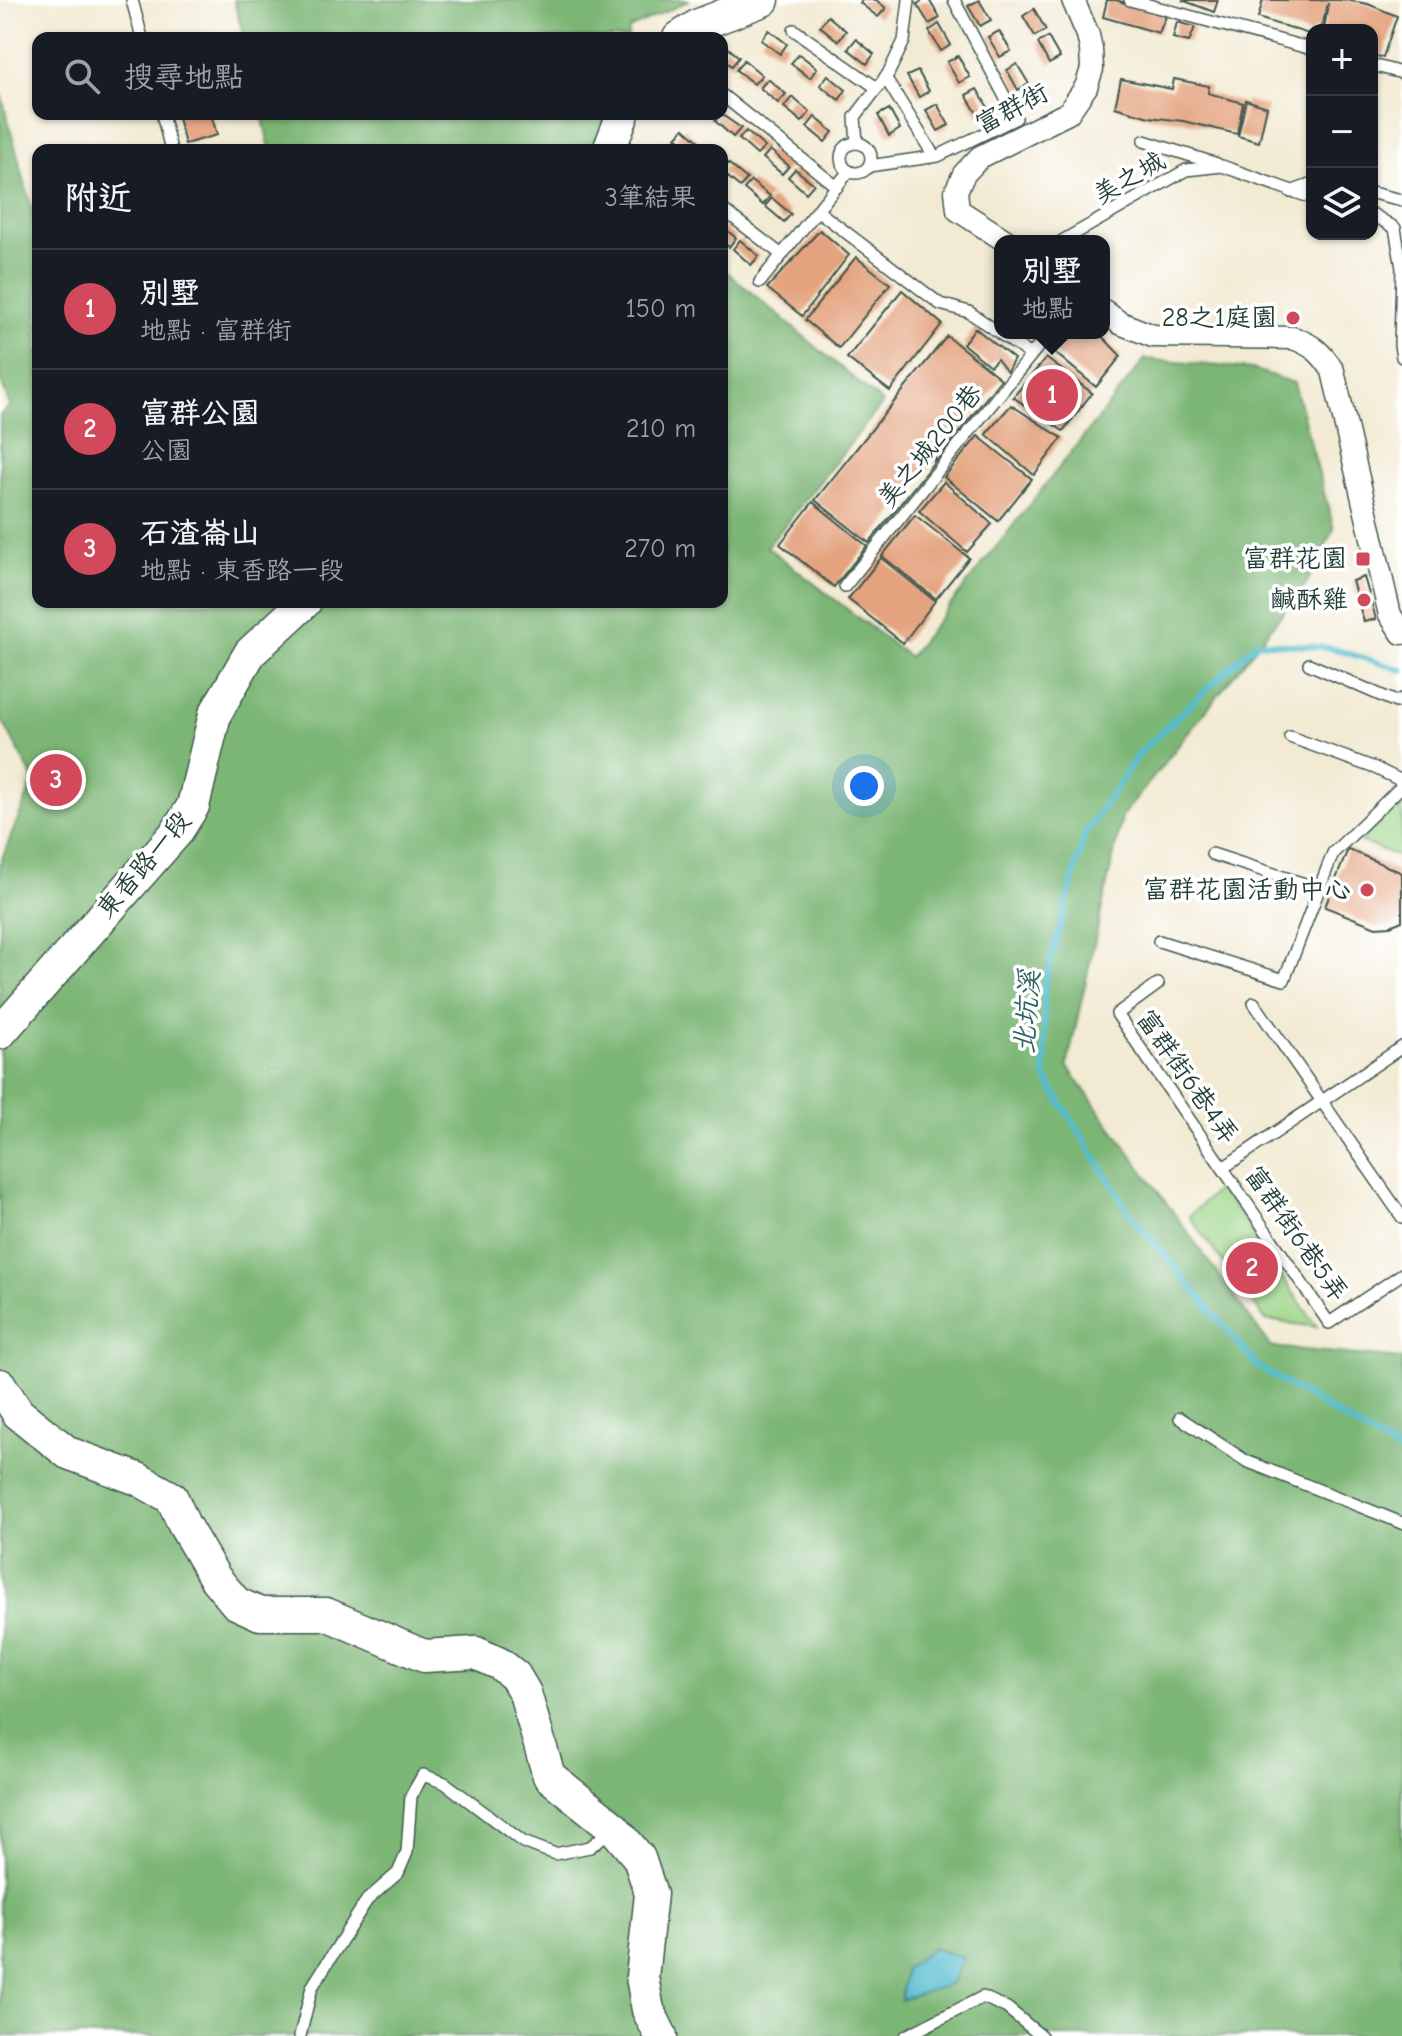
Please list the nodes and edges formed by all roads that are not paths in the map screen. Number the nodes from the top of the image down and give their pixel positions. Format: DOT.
graph roads {
  1 [pos="132,0"];
  2 [pos="763,0"];
  3 [pos="909,0"];
  4 [pos="954,0"];
  5 [pos="1073,0"];
  6 [pos="1130,0"];
  7 [pos="794,30"];
  8 [pos="140,32"];
  9 [pos="688,32"];
  10 [pos="1306,47"];
  11 [pos="1378,67"];
  12 [pos="1402,73"];
  13 [pos="885,77"];
  14 [pos="877,88"];
  15 [pos="728,100"];
  16 [pos="164,120"];
  17 [pos="621,120"];
  18 [pos="1144,141"];
  19 [pos="857,143"];
  20 [pos="170,144"];
  21 [pos="611,144"];
  22 [pos="934,156"];
  23 [pos="869,166"];
  24 [pos="1222,166"];
  25 [pos="849,171"];
  26 [pos="1306,186"];
  27 [pos="837,187"];
  28 [pos="1290,192"];
  29 [pos="1378,194"];
  30 [pos="1306,196"];
  31 [pos="1402,200"];
  32 [pos="818,211"];
  33 [pos="728,214"];
  34 [pos="1378,218"];
  35 [pos="997,235"];
  36 [pos="1072,235"];
  37 [pos="782,255"];
  38 [pos="760,282"];
  39 [pos="1110,316"];
  40 [pos="994,329"];
  41 [pos="1008,339"];
  42 [pos="1044,339"];
  43 [pos="1031,355"];
  44 [pos="1402,357"];
  45 [pos="845,586"];
  46 [pos="299,608"];
  47 [pos="1402,633"];
  48 [pos="1309,664"];
  49 [pos="1402,699"];
  50 [pos="1290,737"];
  51 [pos="1402,783"];
  52 [pos="1212,854"];
  53 [pos="1320,889"];
  54 [pos="1159,941"];
  55 [pos="1158,984"];
  56 [pos="1254,1003"];
  57 [pos="0,1033"];
  58 [pos="1402,1047"];
  59 [pos="1322,1101"];
  60 [pos="1223,1168"];
  61 [pos="1402,1217"];
  62 [pos="1402,1274"];
  63 [pos="0,1385"];
  64 [pos="1180,1418"];
  65 [pos="1402,1523"];
  66 [pos="614,1828"];
  67 [pos="300,2036"];
  68 [pos="661,2036"];
  69 [pos="906,2036"];
  70 [pos="1041,2036"];
  1 -- 8 [label="lane"];
  2 -- 9 [label="street"];
  3 -- 13 [label="lane"];
  4 -- 22 [label="lane"];
  5 -- 35 [label="street, 富群街"];
  6 -- 10 [label="lane"];
  7 -- 14 [label="lane"];
  11 -- 12 [label="lane"];
  13 -- 14 [label="lane"];
  13 -- 22 [label="lane"];
  14 -- 19 [label="lane"];
  15 -- 27 [label="lane"];
  16 -- 20 [label="lane"];
  17 -- 21 [label="street"];
  18 -- 24 [label="lane"];
  19 -- 23 [label="lane"];
  19 -- 25 [label="lane"];
  22 -- 23 [label="lane"];
  23 -- 25 [label="lane"];
  24 -- 28 [label="lane, 美之城"];
  24 -- 36 [label="lane, 美之城"];
  25 -- 27 [label="lane"];
  26 -- 28 [label="lane"];
  27 -- 32 [label="lane"];
  28 -- 30 [label="lane, 美之城"];
  29 -- 31 [label="lane"];
  32 -- 37 [label="lane"];
  32 -- 40 [label="lane"];
  33 -- 37 [label="lane"];
  34 -- 44 [label="lane"];
  37 -- 38 [label="lane"];
  39 -- 47 [label="street"];
  41 -- 43 [label="lane"];
  42 -- 43 [label="lane, 美之城200巷"];
  43 -- 45 [label="lane, 美之城200巷"];
  46 -- 57 [label="street, 東香路一段"];
  48 -- 49 [label="lane"];
  50 -- 51 [label="lane"];
  51 -- 53 [label="lane"];
  52 -- 53 [label="lane"];
  53 -- 54 [label="lane"];
  55 -- 60 [label="lane, 富群街6巷4弄"];
  56 -- 59 [label="lane"];
  58 -- 59 [label="lane"];
  59 -- 60 [label="lane"];
  59 -- 61 [label="lane"];
  60 -- 62 [label="lane, 富群街6巷5弄"];
  63 -- 66 [label="street"];
  64 -- 65 [label="lane"];
  66 -- 67 [label="lane"];
  66 -- 68 [label="street"];
  69 -- 70 [label="lane"];
}
